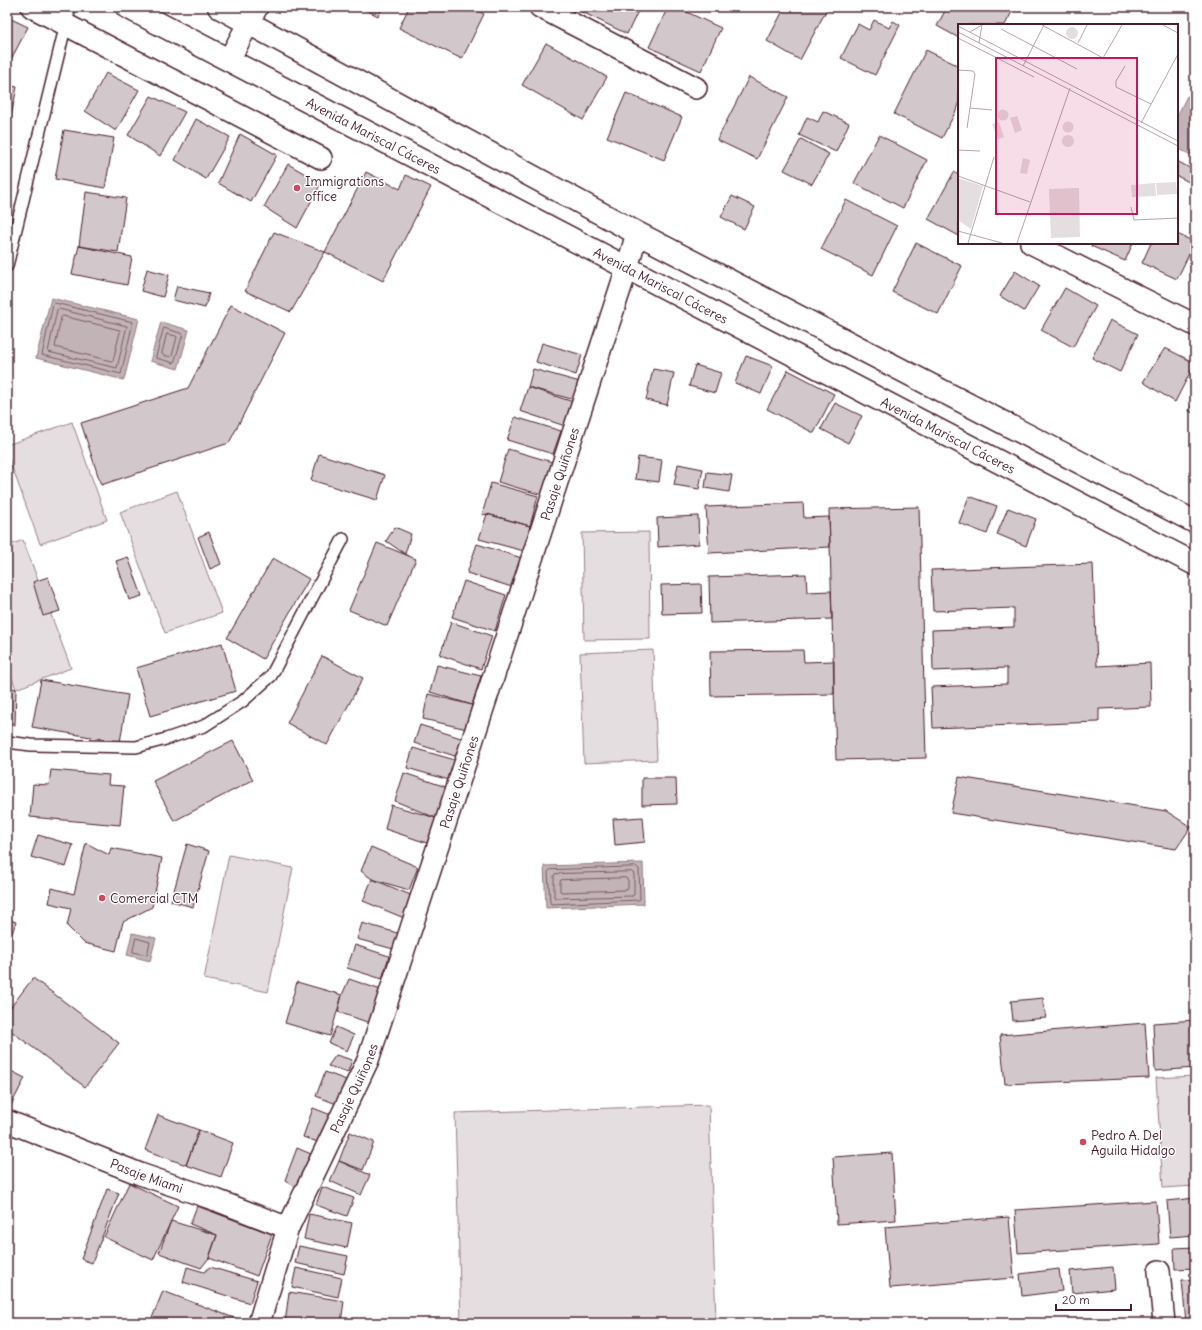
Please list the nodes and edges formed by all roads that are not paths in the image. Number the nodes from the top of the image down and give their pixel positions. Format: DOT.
graph roads {
  1 [pos="32,7"];
  2 [pos="127,7"];
  3 [pos="219,7"];
  4 [pos="540,7"];
  5 [pos="253,15"];
  6 [pos="68,16"];
  7 [pos="230,60"];
  8 [pos="696,88"];
  9 [pos="321,158"];
  10 [pos="637,233"];
  11 [pos="1033,244"];
  12 [pos="7,266"];
  13 [pos="627,268"];
  14 [pos="1195,325"];
  15 [pos="1195,522"];
  16 [pos="343,539"];
  17 [pos="1195,564"];
  18 [pos="7,742"];
  19 [pos="7,1121"];
  20 [pos="288,1228"];
  21 [pos="1159,1272"];
  22 [pos="259,1323"];
  23 [pos="1164,1323"];
  1 -- 6 [label="street"];
  2 -- 7 [label="main road, Avenida Mariscal Cáceres"];
  3 -- 5 [label="main road"];
  4 -- 8 [label="street"];
  5 -- 7 [label="street"];
  5 -- 10 [label="main road"];
  6 -- 9 [label="street"];
  6 -- 12 [label="lane"];
  7 -- 13 [label="main road, Avenida Mariscal Cáceres"];
  10 -- 13 [label="street, Pasaje Quiñones"];
  10 -- 15 [label="main road"];
  11 -- 14 [label="street"];
  13 -- 17 [label="main road, Avenida Mariscal Cáceres"];
  13 -- 20 [label="street, Pasaje Quiñones"];
  16 -- 18 [label="lane"];
  19 -- 20 [label="street, Pasaje Miami"];
  20 -- 22 [label="street, Pasaje Quiñones"];
  21 -- 23 [label="street"];
}
